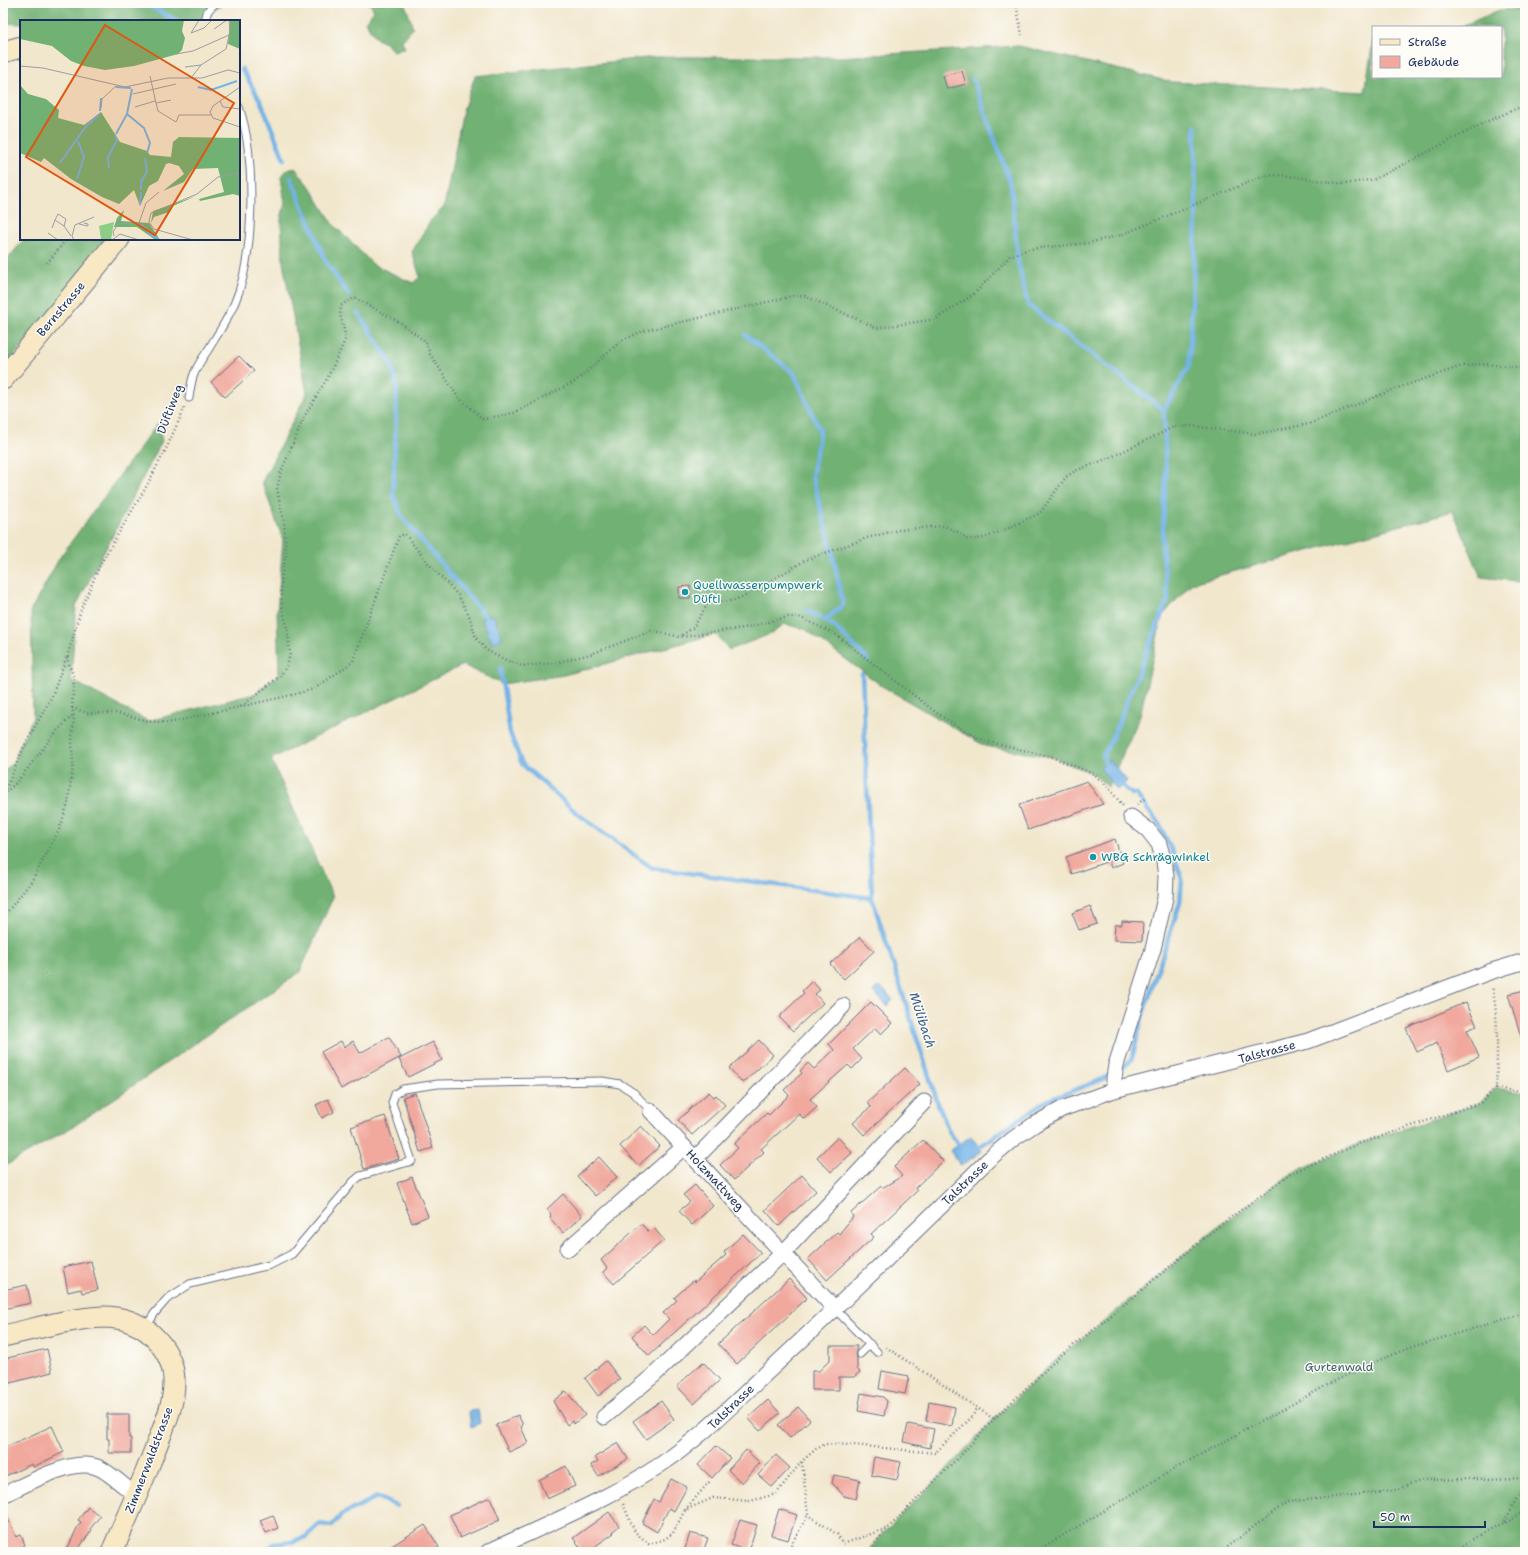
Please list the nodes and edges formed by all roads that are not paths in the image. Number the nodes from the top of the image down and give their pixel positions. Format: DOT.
graph roads {
  1 [pos="216,3"];
  2 [pos="206,20"];
  3 [pos="20,47"];
  4 [pos="3,52"];
  5 [pos="240,111"];
  6 [pos="118,240"];
  7 [pos="3,379"];
  8 [pos="189,398"];
  9 [pos="1134,811"];
  10 [pos="1525,961"];
  11 [pos="843,1006"];
  12 [pos="1115,1078"];
  13 [pos="924,1102"];
  14 [pos="651,1111"];
  15 [pos="684,1147"];
  16 [pos="695,1159"];
  17 [pos="568,1249"];
  18 [pos="782,1253"];
  19 [pos="835,1310"];
  20 [pos="145,1329"];
  21 [pos="3,1336"];
  22 [pos="870,1344"];
  23 [pos="877,1352"];
  24 [pos="860,1354"];
  25 [pos="604,1417"];
  26 [pos="3,1495"];
  27 [pos="137,1496"];
  28 [pos="508,1548"];
  29 [pos="112,1552"];
  30 [pos="488,1552"];
  1 -- 2 [label="lane"];
  3 -- 4 [label="street"];
  5 -- 8 [label="lane, Düftiweg"];
  6 -- 7 [label="street, Bernstrasse"];
  9 -- 12 [label="street"];
  10 -- 12 [label="street, Talstrasse"];
  11 -- 16 [label="street"];
  12 -- 19 [label="street, Talstrasse"];
  13 -- 18 [label="street"];
  14 -- 15 [label="street"];
  14 -- 20 [label="lane"];
  15 -- 16 [label="street, Holzmattweg"];
  15 -- 17 [label="street, Holzmattweg"];
  16 -- 18 [label="street, Holzmattweg"];
  18 -- 19 [label="street, Holzmattweg"];
  18 -- 25 [label="street"];
  19 -- 22 [label="lane"];
  19 -- 28 [label="street, Talstrasse"];
  20 -- 21 [label="street, Zimmerwaldstrasse"];
  20 -- 27 [label="street, Zimmerwaldstrasse"];
  22 -- 23 [label="lane"];
  22 -- 24 [label="lane"];
  26 -- 27 [label="street"];
  27 -- 29 [label="street, Zimmerwaldstrasse"];
  28 -- 30 [label="street, Talstrasse"];
}
